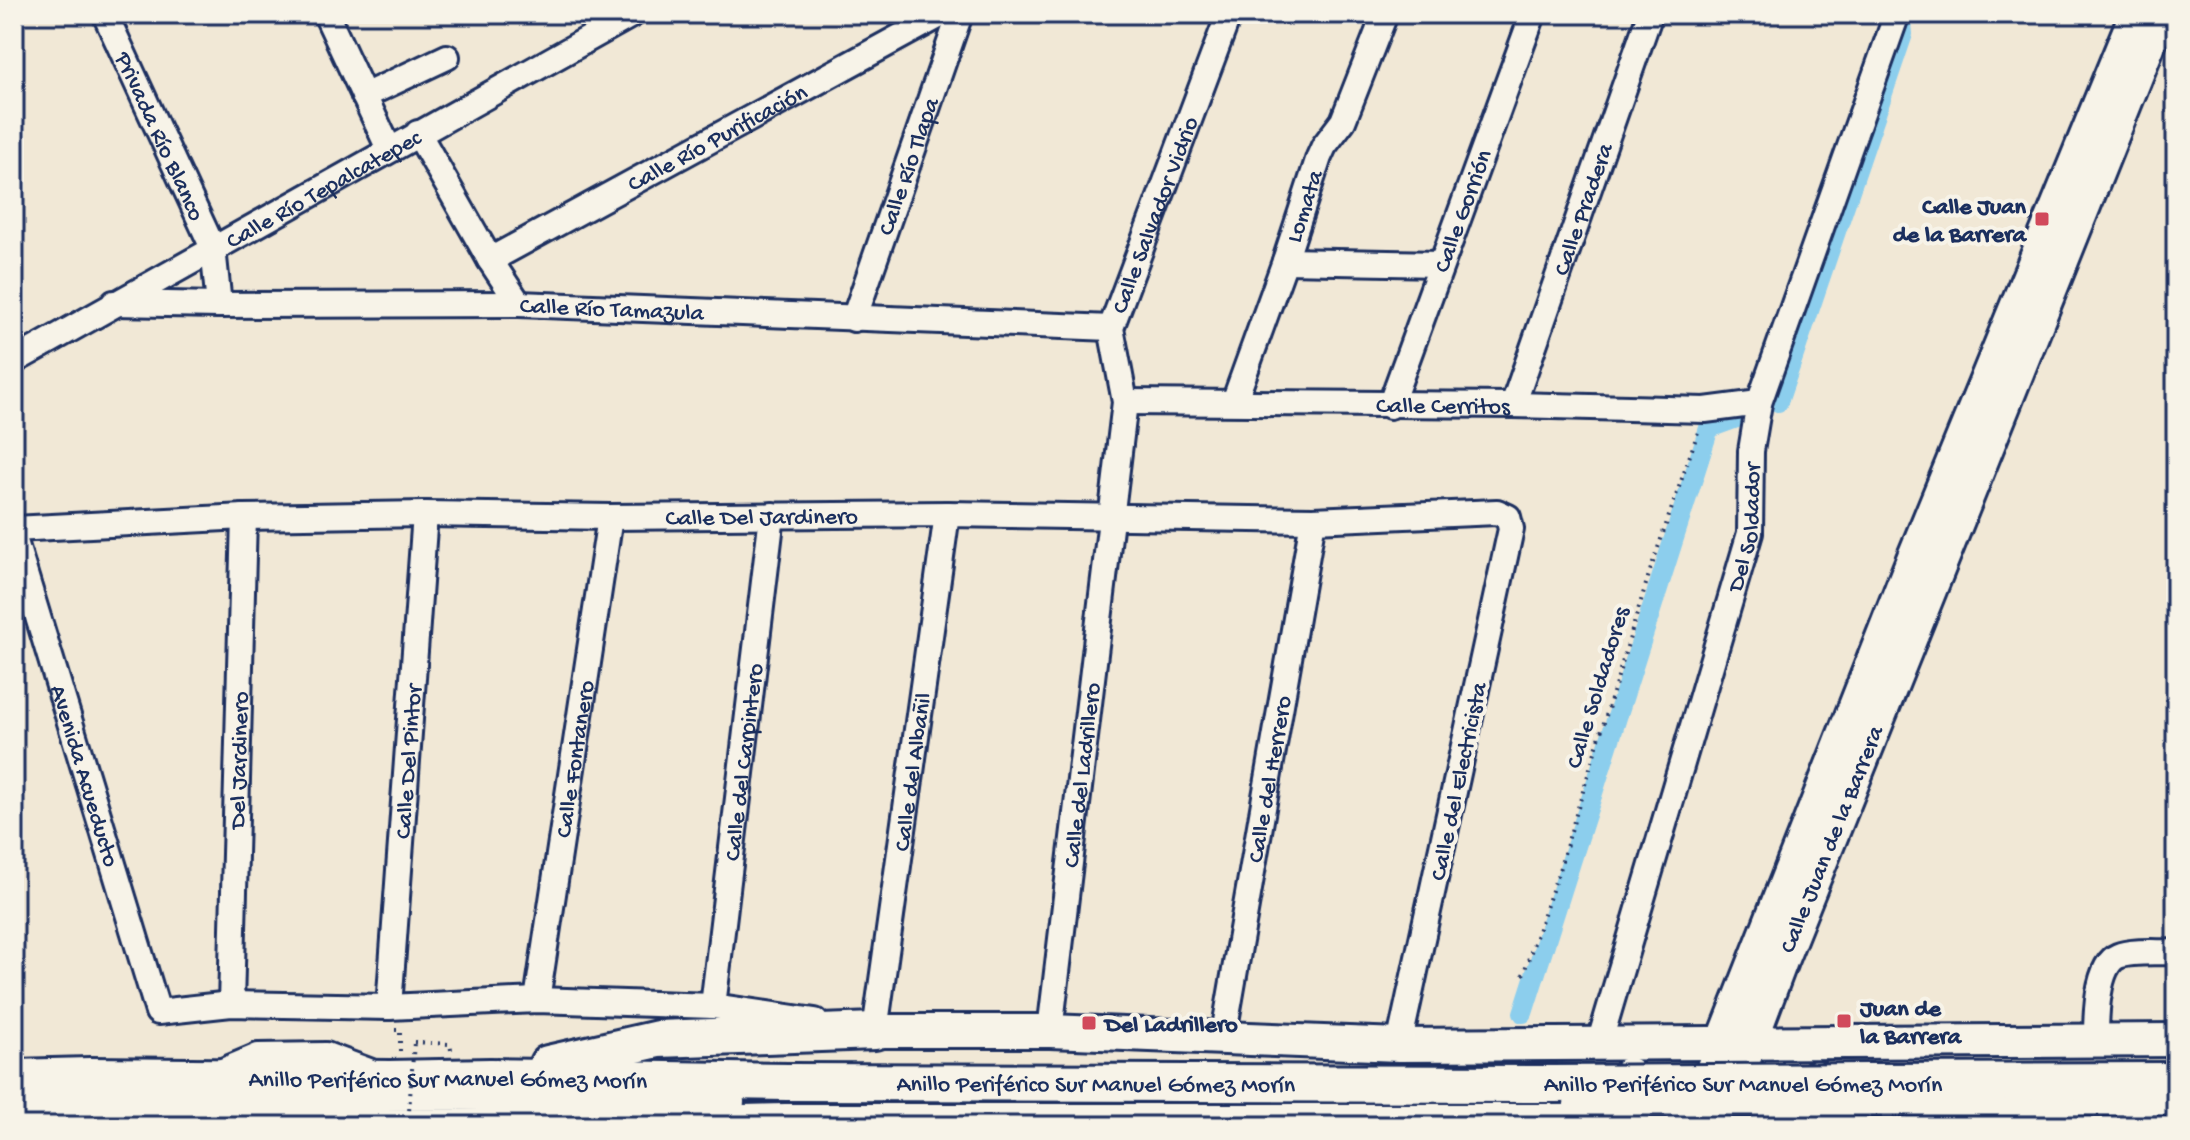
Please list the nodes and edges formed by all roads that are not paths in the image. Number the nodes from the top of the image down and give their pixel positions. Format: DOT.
graph roads {
  1 [pos="105,14"];
  2 [pos="326,14"];
  3 [pos="633,14"];
  4 [pos="942,14"];
  5 [pos="960,14"];
  6 [pos="1385,14"];
  7 [pos="1533,14"];
  8 [pos="1650,14"];
  9 [pos="1897,14"];
  10 [pos="2136,14"];
  11 [pos="2161,14"];
  12 [pos="1222,16"];
  13 [pos="447,57"];
  14 [pos="364,96"];
  15 [pos="418,133"];
  16 [pos="389,149"];
  17 [pos="213,248"];
  18 [pos="490,260"];
  19 [pos="1285,261"];
  20 [pos="1440,264"];
  21 [pos="2041,281"];
  22 [pos="114,303"];
  23 [pos="519,304"];
  24 [pos="219,305"];
  25 [pos="854,319"];
  26 [pos="1111,328"];
  27 [pos="14,361"];
  28 [pos="1125,402"];
  29 [pos="1234,402"];
  30 [pos="1759,403"];
  31 [pos="1513,405"];
  32 [pos="1390,406"];
  33 [pos="425,514"];
  34 [pos="947,514"];
  35 [pos="772,515"];
  36 [pos="244,517"];
  37 [pos="610,517"];
  38 [pos="1111,517"];
  39 [pos="1508,517"];
  40 [pos="1313,520"];
  41 [pos="14,529"];
  42 [pos="14,538"];
  43 [pos="2176,952"];
  44 [pos="537,1000"];
  45 [pos="231,1004"];
  46 [pos="713,1006"];
  47 [pos="389,1007"];
  48 [pos="875,1031"];
  49 [pos="1050,1031"];
  50 [pos="1223,1039"];
  51 [pos="2096,1040"];
  52 [pos="2176,1040"];
  53 [pos="1737,1042"];
  54 [pos="1867,1043"];
  55 [pos="1599,1044"];
  56 [pos="1399,1045"];
  57 [pos="490,1077"];
  58 [pos="2176,1081"];
  59 [pos="14,1083"];
  60 [pos="194,1094"];
  61 [pos="93,1098"];
  62 [pos="1867,1100"];
  63 [pos="1569,1102"];
  64 [pos="2176,1103"];
  65 [pos="2176,1115"];
  66 [pos="14,1119"];
  67 [pos="1624,1126"];
  68 [pos="1690,1126"];
  69 [pos="1719,1126"];
  70 [pos="1809,1126"];
  1 -- 17 [label="street, Privada Río Blanco"];
  2 -- 14 [label="street"];
  3 -- 15 [label="street, Calle Río Tepalcatepec"];
  4 -- 18 [label="street, Calle Río Purificación"];
  5 -- 25 [label="street, Calle Río Tlapa"];
  6 -- 19 [label="street, Lomata"];
  7 -- 20 [label="street, Calle Gorrión"];
  8 -- 31 [label="street, Calle Pradera"];
  9 -- 30 [label="street, Del Soldador"];
  10 -- 21 [label="main road, Calle Juan de la Barrera"];
  11 -- 21 [label="main road, Calle Juan de la Barrera"];
  12 -- 26 [label="street, Calle Salvador Vidrio"];
  13 -- 14 [label="street"];
  14 -- 16 [label="street"];
  15 -- 16 [label="street, Calle Río Tepalcatepec"];
  15 -- 18 [label="street"];
  16 -- 17 [label="street, Calle Río Tepalcatepec"];
  17 -- 22 [label="street, Calle Río Tepalcatepec"];
  17 -- 24 [label="street, Privada Río Blanco"];
  18 -- 23 [label="street"];
  19 -- 20 [label="street"];
  19 -- 29 [label="street, Lomata"];
  20 -- 32 [label="street, Calle Gorrión"];
  21 -- 53 [label="main road, Calle Juan de la Barrera"];
  22 -- 24 [label="street, Calle Río Tamazula"];
  22 -- 27 [label="street, Calle Río Tepalcatepec"];
  23 -- 24 [label="street, Calle Río Tamazula"];
  23 -- 25 [label="street, Calle Río Tamazula"];
  25 -- 26 [label="street, Calle Río Tamazula"];
  26 -- 28 [label="street, Calle Salvador Vidrio"];
  28 -- 29 [label="street, Calle Cerritos"];
  28 -- 38 [label="street, Calle Salvador Vidrio"];
  29 -- 32 [label="street, Calle Cerritos"];
  30 -- 31 [label="street, Calle Cerritos"];
  30 -- 55 [label="street, Del Soldador"];
  31 -- 32 [label="street, Calle Cerritos"];
  33 -- 36 [label="street, Calle Del Jardinero"];
  33 -- 37 [label="street, Calle Del Jardinero"];
  33 -- 47 [label="street, Calle Del Pintor"];
  34 -- 35 [label="street, Calle Del Jardinero"];
  34 -- 38 [label="street, Calle Del Jardinero"];
  34 -- 48 [label="street, Calle del Albañil"];
  35 -- 37 [label="street, Calle Del Jardinero"];
  35 -- 46 [label="street, Calle del Carpintero"];
  36 -- 41 [label="street, Calle Del Jardinero"];
  36 -- 45 [label="street, Del Jardinero"];
  37 -- 44 [label="street, Calle Fontanero"];
  38 -- 40 [label="street, Calle Del Jardinero"];
  38 -- 49 [label="street, Calle del Ladrillero"];
  39 -- 40 [label="street, Calle Del Jardinero"];
  39 -- 56 [label="street, Calle del Electricista"];
  40 -- 50 [label="street, Calle del Herrero"];
  42 -- 45 [label="street, Avenida Acueducto"];
  43 -- 51 [label="street"];
  44 -- 46 [label="street"];
  44 -- 47 [label="street"];
  45 -- 47 [label="street"];
  46 -- 48 [label="street"];
  48 -- 49 [label="main road"];
  48 -- 57 [label="highway"];
  49 -- 50 [label="main road"];
  50 -- 56 [label="main road"];
  51 -- 52 [label="main road"];
  51 -- 54 [label="main road"];
  53 -- 54 [label="main road"];
  53 -- 55 [label="main road"];
  53 -- 68 [label="main road"];
  53 -- 69 [label="main road"];
  54 -- 70 [label="main road"];
  55 -- 56 [label="main road"];
  55 -- 67 [label="main road"];
  57 -- 60 [label="highway, Anillo Periférico Sur Manuel Gómez Morín"];
  57 -- 63 [label="highway, Anillo Periférico Sur Manuel Gómez Morín"];
  58 -- 62 [label="highway, Anillo Periférico Sur Manuel Gómez Morín"];
  59 -- 61 [label="highway, Anillo Periférico Sur Manuel Gómez Morín"];
  60 -- 61 [label="highway, Anillo Periférico Sur Manuel Gómez Morín"];
  60 -- 63 [label="street"];
  61 -- 66 [label="street"];
  62 -- 63 [label="highway, Anillo Periférico Sur Manuel Gómez Morín, bridge"];
  62 -- 64 [label="street"];
  62 -- 65 [label="street"];
}
